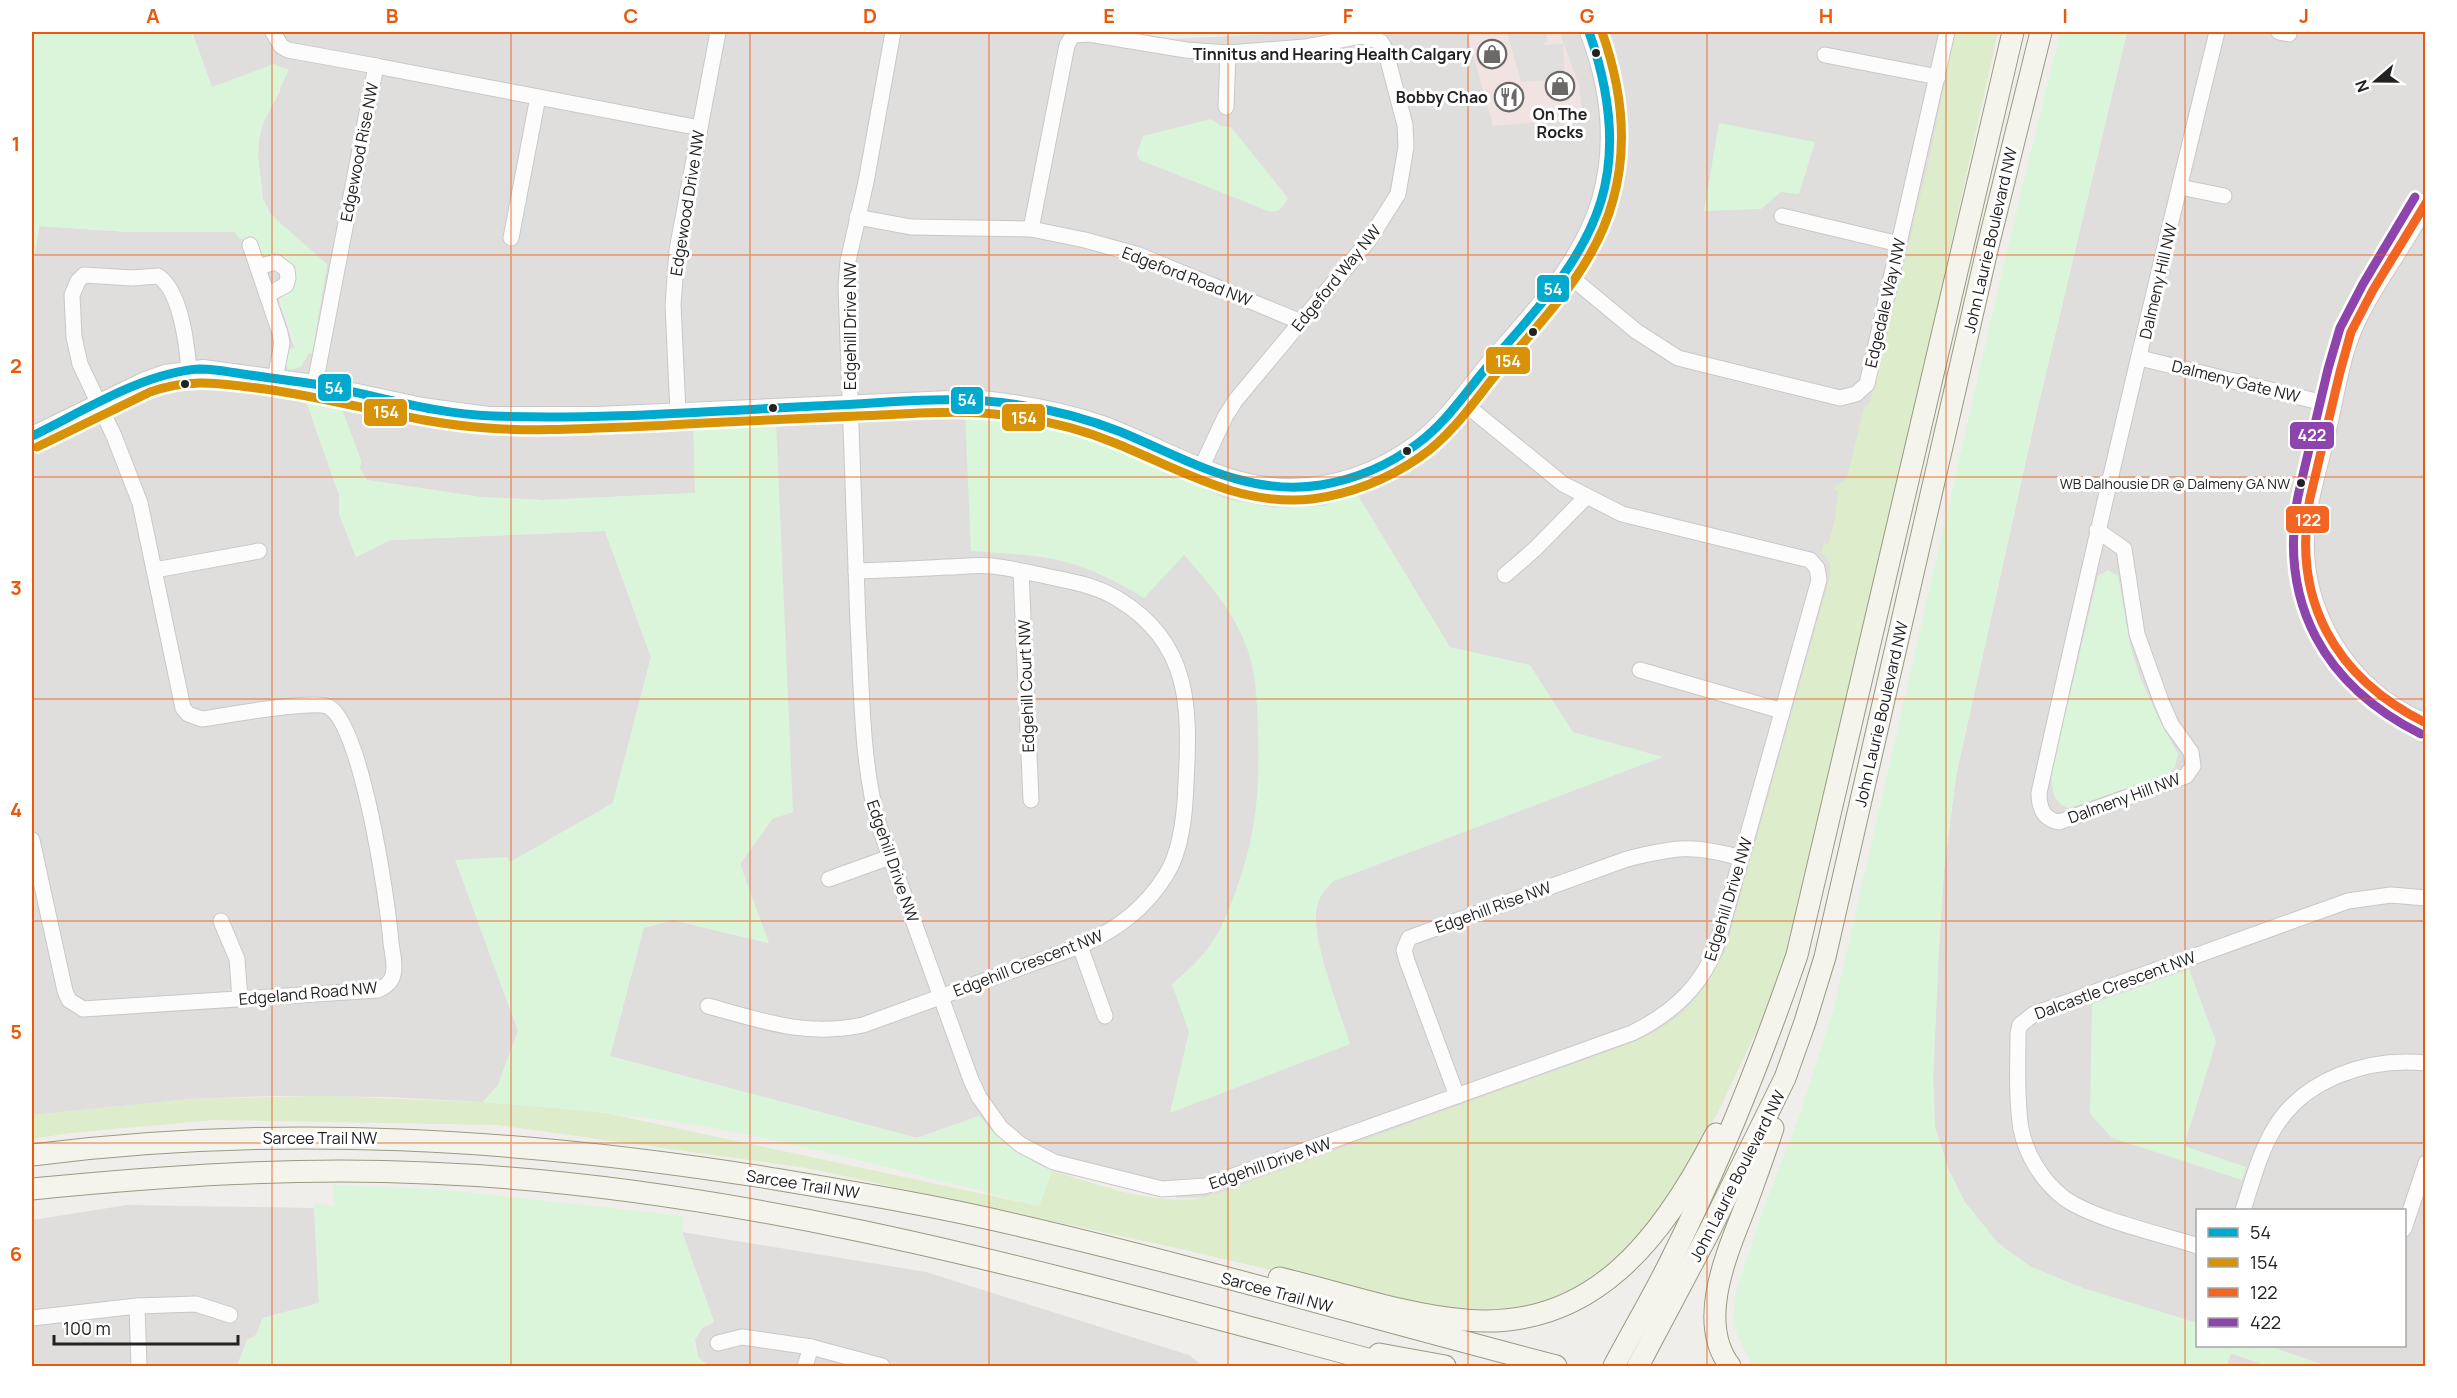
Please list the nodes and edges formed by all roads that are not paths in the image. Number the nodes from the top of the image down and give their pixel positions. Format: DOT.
graph roads {
  1 [pos="273,32"];
  2 [pos="717,32"];
  3 [pos="894,32"];
  4 [pos="1589,32"];
  5 [pos="1947,32"];
  6 [pos="2013,32"];
  7 [pos="2041,32"];
  8 [pos="2217,32"];
  9 [pos="1228,53"];
  10 [pos="1825,55"];
  11 [pos="376,66"];
  12 [pos="1938,77"];
  13 [pos="538,97"];
  14 [pos="1226,108"];
  15 [pos="700,128"];
  16 [pos="2180,187"];
  17 [pos="2224,196"];
  18 [pos="2426,202"];
  19 [pos="1782,216"];
  20 [pos="857,217"];
  21 [pos="1032,229"];
  22 [pos="511,238"];
  23 [pos="1899,244"];
  24 [pos="249,245"];
  25 [pos="258,267"];
  26 [pos="1566,273"];
  27 [pos="267,295"];
  28 [pos="1301,322"];
  29 [pos="2140,358"];
  30 [pos="189,371"];
  31 [pos="275,379"];
  32 [pos="315,384"];
  33 [pos="1460,400"];
  34 [pos="98,404"];
  35 [pos="850,405"];
  36 [pos="2332,405"];
  37 [pos="678,412"];
  38 [pos="32,436"];
  39 [pos="1202,466"];
  40 [pos="1586,497"];
  41 [pos="2097,530"];
  42 [pos="259,551"];
  43 [pos="155,570"];
  44 [pos="856,571"];
  45 [pos="1021,572"];
  46 [pos="1505,575"];
  47 [pos="1640,670"];
  48 [pos="1782,711"];
  49 [pos="2426,723"];
  50 [pos="1030,800"];
  51 [pos="32,840"];
  52 [pos="890,857"];
  53 [pos="1741,858"];
  54 [pos="829,879"];
  55 [pos="2426,898"];
  56 [pos="221,921"];
  57 [pos="1080,946"];
  58 [pos="942,996"];
  59 [pos="240,999"];
  60 [pos="708,1006"];
  61 [pos="1106,1016"];
  62 [pos="2426,1063"];
  63 [pos="1756,1069"];
  64 [pos="1785,1078"];
  65 [pos="1457,1096"];
  66 [pos="32,1155"];
  67 [pos="2426,1163"];
  68 [pos="32,1190"];
  69 [pos="2243,1209"];
  70 [pos="2406,1223"];
  71 [pos="2196,1245"];
  72 [pos="1169,1262"];
  73 [pos="137,1306"];
  74 [pos="230,1315"];
  75 [pos="32,1318"];
  76 [pos="718,1343"];
  77 [pos="811,1347"];
  78 [pos="1353,1361"];
  79 [pos="139,1366"];
  80 [pos="805,1366"];
  81 [pos="882,1366"];
  82 [pos="1395,1366"];
  83 [pos="1445,1366"];
  84 [pos="1556,1366"];
  85 [pos="1614,1366"];
  86 [pos="1638,1366"];
  87 [pos="1730,1366"];
  1 -- 11 [label="street"];
  2 -- 15 [label="street, Edgewood Drive NW"];
  3 -- 20 [label="street, Edgehill Drive NW"];
  4 -- 26 [label="street"];
  5 -- 12 [label="street, Edgedale Way NW"];
  6 -- 63 [label="main road, John Laurie Boulevard NW"];
  7 -- 64 [label="main road, John Laurie Boulevard NW"];
  8 -- 16 [label="street, Dalmeny Hill NW"];
  9 -- 14 [label="street"];
  9 -- 21 [label="street, Edgeford Way NW"];
  9 -- 28 [label="street, Edgeford Way NW"];
  10 -- 12 [label="street"];
  11 -- 13 [label="street, Edgewood Rise NW"];
  11 -- 32 [label="street, Edgewood Rise NW"];
  12 -- 23 [label="street, Edgedale Way NW"];
  13 -- 15 [label="street, Edgewood Rise NW"];
  13 -- 22 [label="street"];
  15 -- 37 [label="street, Edgewood Drive NW"];
  16 -- 17 [label="street"];
  16 -- 29 [label="street, Dalmeny Hill NW"];
  18 -- 36 [label="street"];
  19 -- 23 [label="street"];
  20 -- 21 [label="street, Edgeford Road NW"];
  20 -- 35 [label="street, Edgehill Drive NW"];
  21 -- 28 [label="street, Edgeford Road NW"];
  23 -- 26 [label="street, Edgedale Way NW"];
  24 -- 25 [label="street"];
  25 -- 27 [label="street"];
  25 -- 27 [label="street"];
  26 -- 33 [label="street"];
  27 -- 31 [label="street"];
  28 -- 39 [label="street, Edgeford Way NW"];
  29 -- 36 [label="street, Dalmeny Gate NW"];
  29 -- 41 [label="street, Dalmeny Hill NW"];
  30 -- 31 [label="street"];
  30 -- 34 [label="street"];
  30 -- 34 [label="street, Edgeland Road NW"];
  31 -- 32 [label="street"];
  32 -- 37 [label="street"];
  33 -- 39 [label="street"];
  33 -- 40 [label="street, Edgehill Drive NW"];
  34 -- 38 [label="street"];
  34 -- 43 [label="street, Edgeland Road NW"];
  35 -- 37 [label="street"];
  35 -- 39 [label="street"];
  35 -- 44 [label="street, Edgehill Drive NW"];
  36 -- 49 [label="street"];
  40 -- 46 [label="street"];
  40 -- 48 [label="street, Edgehill Drive NW"];
  41 -- 41 [label="street, Dalmeny Hill NW"];
  42 -- 43 [label="street"];
  43 -- 59 [label="street, Edgeland Road NW"];
  44 -- 45 [label="street, Edgehill Crescent NW"];
  44 -- 52 [label="street, Edgehill Drive NW"];
  45 -- 50 [label="street, Edgehill Court NW"];
  45 -- 57 [label="street, Edgehill Crescent NW"];
  47 -- 48 [label="street"];
  48 -- 53 [label="street, Edgehill Drive NW"];
  51 -- 59 [label="street, Edgeland Road NW"];
  52 -- 54 [label="street"];
  52 -- 58 [label="street, Edgehill Drive NW"];
  53 -- 65 [label="street, Edgehill Drive NW"];
  53 -- 65 [label="street, Edgehill Rise NW"];
  55 -- 71 [label="street, Dalcastle Crescent NW"];
  56 -- 59 [label="street"];
  57 -- 58 [label="street, Edgehill Crescent NW"];
  57 -- 61 [label="street"];
  58 -- 60 [label="street, Edgehill Crescent NW"];
  58 -- 65 [label="street, Edgehill Drive NW"];
  62 -- 69 [label="street"];
  63 -- 72 [label="main road"];
  63 -- 85 [label="main road, John Laurie Boulevard NW"];
  64 -- 86 [label="main road, John Laurie Boulevard NW"];
  64 -- 87 [label="main road"];
  66 -- 72 [label="main road, Sarcee Trail NW"];
  67 -- 70 [label="street"];
  68 -- 78 [label="main road, Sarcee Trail NW"];
  72 -- 84 [label="main road, Sarcee Trail NW"];
  73 -- 74 [label="street"];
  73 -- 75 [label="street"];
  73 -- 79 [label="street"];
  76 -- 77 [label="street"];
  77 -- 80 [label="street"];
  77 -- 81 [label="street"];
  78 -- 82 [label="main road"];
  78 -- 83 [label="main road"];
}
